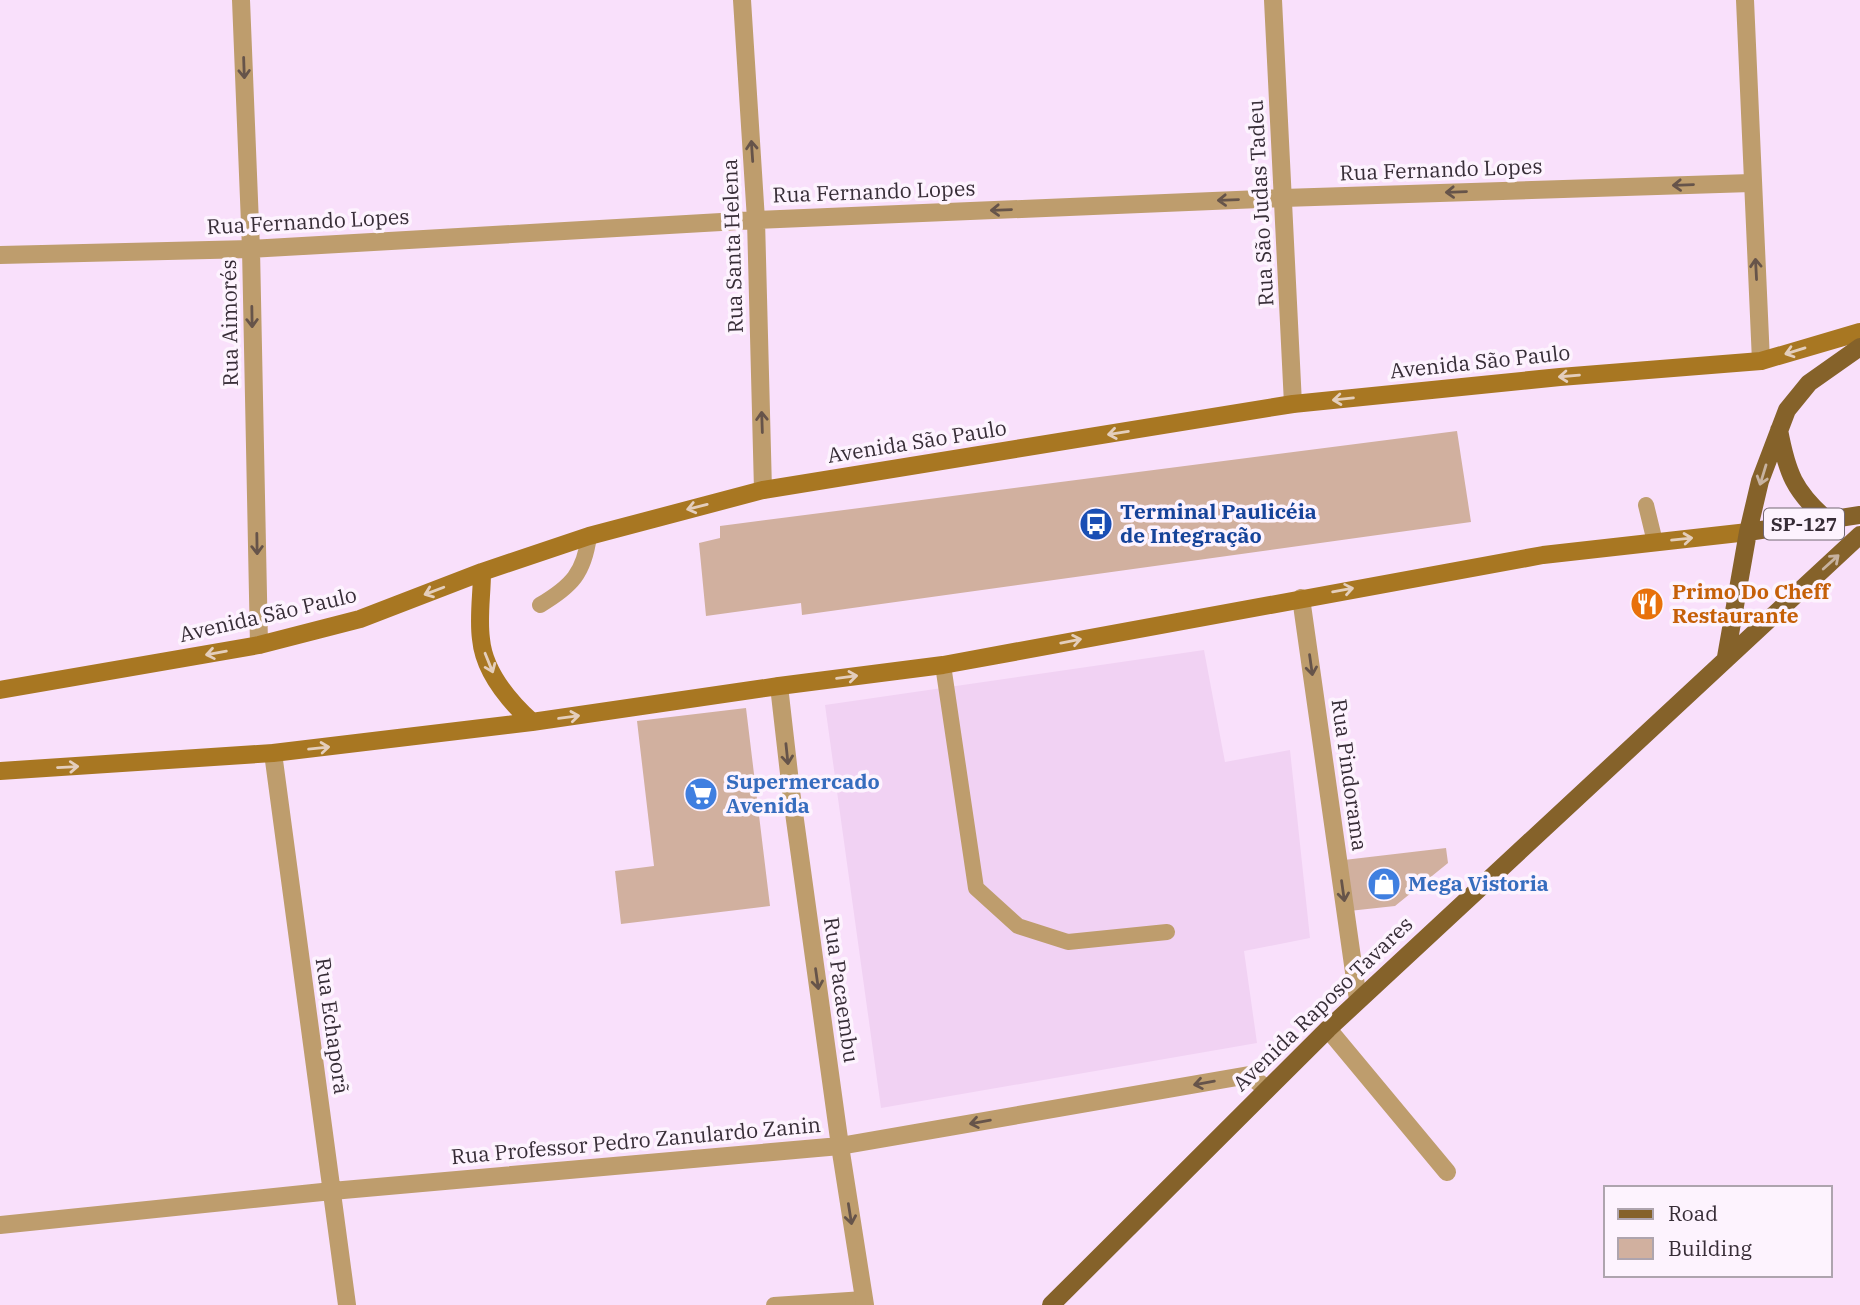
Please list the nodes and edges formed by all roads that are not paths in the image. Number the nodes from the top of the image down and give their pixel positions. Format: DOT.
graph roads {
  1 [pos="241,0"];
  2 [pos="742,0"];
  3 [pos="1273,0"];
  4 [pos="1745,0"];
  5 [pos="1751,183"];
  6 [pos="1283,198"];
  7 [pos="756,219"];
  8 [pos="251,249"];
  9 [pos="0,255"];
  10 [pos="1860,332"];
  11 [pos="1860,347"];
  12 [pos="1761,361"];
  13 [pos="1293,404"];
  14 [pos="1779,430"];
  15 [pos="763,490"];
  16 [pos="1646,505"];
  17 [pos="1860,515"];
  18 [pos="1827,520"];
  19 [pos="1748,532"];
  20 [pos="1860,535"];
  21 [pos="589,536"];
  22 [pos="1655,542"];
  23 [pos="482,572"];
  24 [pos="1301,598"];
  25 [pos="540,605"];
  26 [pos="259,645"];
  27 [pos="1726,657"];
  28 [pos="943,665"];
  29 [pos="779,686"];
  30 [pos="0,690"];
  31 [pos="532,722"];
  32 [pos="272,753"];
  33 [pos="0,771"];
  34 [pos="1167,932"];
  35 [pos="1358,1000"];
  36 [pos="1328,1029"];
  37 [pos="1267,1089"];
  38 [pos="840,1146"];
  39 [pos="1447,1171"];
  40 [pos="332,1191"];
  41 [pos="0,1225"];
  42 [pos="864,1302"];
  43 [pos="348,1305"];
  44 [pos="774,1305"];
  45 [pos="1051,1305"];
  1 -- 8 [label="street, Rua Aimorés, one-way"];
  7 -- 2 [label="street, Rua Santa Helena, one-way"];
  3 -- 6 [label="street, Rua São Judas Tadeu"];
  4 -- 5 [label="street"];
  5 -- 6 [label="street, Rua Fernando Lopes, one-way"];
  12 -- 5 [label="street, one-way"];
  6 -- 7 [label="street, Rua Fernando Lopes, one-way"];
  6 -- 13 [label="street, Rua São Judas Tadeu"];
  7 -- 8 [label="street, Rua Fernando Lopes"];
  15 -- 7 [label="street, Rua Santa Helena, one-way"];
  8 -- 9 [label="street, Rua Fernando Lopes"];
  8 -- 26 [label="street, Rua Aimorés, one-way"];
  10 -- 12 [label="main road, Avenida São Paulo, one-way"];
  11 -- 14 [label="main road"];
  12 -- 13 [label="main road, Avenida São Paulo, one-way"];
  13 -- 15 [label="main road, Avenida São Paulo, one-way"];
  14 -- 18 [label="main road"];
  14 -- 19 [label="main road, one-way"];
  15 -- 21 [label="main road, Avenida São Paulo, one-way"];
  16 -- 22 [label="lane"];
  17 -- 18 [label="main road, SP-127"];
  18 -- 19 [label="main road, SP-127"];
  22 -- 19 [label="main road, SP-127, one-way"];
  19 -- 27 [label="main road"];
  27 -- 20 [label="main road, Avenida Raposo Tavares, one-way"];
  21 -- 23 [label="main road, Avenida São Paulo"];
  21 -- 25 [label="lane"];
  24 -- 22 [label="main road, SP-127, one-way"];
  23 -- 26 [label="main road, Avenida São Paulo, one-way"];
  23 -- 31 [label="main road, one-way"];
  28 -- 24 [label="main road, SP-127, one-way"];
  24 -- 35 [label="street, Rua Pindorama, one-way"];
  26 -- 30 [label="main road, Avenida São Paulo, one-way"];
  27 -- 35 [label="main road, Avenida Raposo Tavares"];
  29 -- 28 [label="main road, SP-127, one-way"];
  28 -- 34 [label="lane"];
  31 -- 29 [label="main road, SP-127, one-way"];
  29 -- 38 [label="street, Rua Pacaembu, one-way"];
  32 -- 31 [label="main road, SP-127, one-way"];
  33 -- 32 [label="main road, SP-127, one-way"];
  32 -- 40 [label="street, Rua Echaporã"];
  35 -- 36 [label="main road, Avenida Raposo Tavares"];
  36 -- 37 [label="main road, Avenida Raposo Tavares"];
  36 -- 39 [label="street"];
  37 -- 38 [label="street, Rua Professor Pedro Zanulardo Zanin, one-way"];
  37 -- 45 [label="main road, Avenida Raposo Tavares"];
  38 -- 40 [label="street, Rua Professor Pedro Zanulardo Zanin"];
  38 -- 42 [label="street, Rua Pacaembu, one-way"];
  40 -- 41 [label="street, Rua Professor Pedro Zanulardo Zanin"];
  40 -- 43 [label="street, Rua Echaporã"];
  42 -- 44 [label="lane, Rua Pacaembu"];
}
